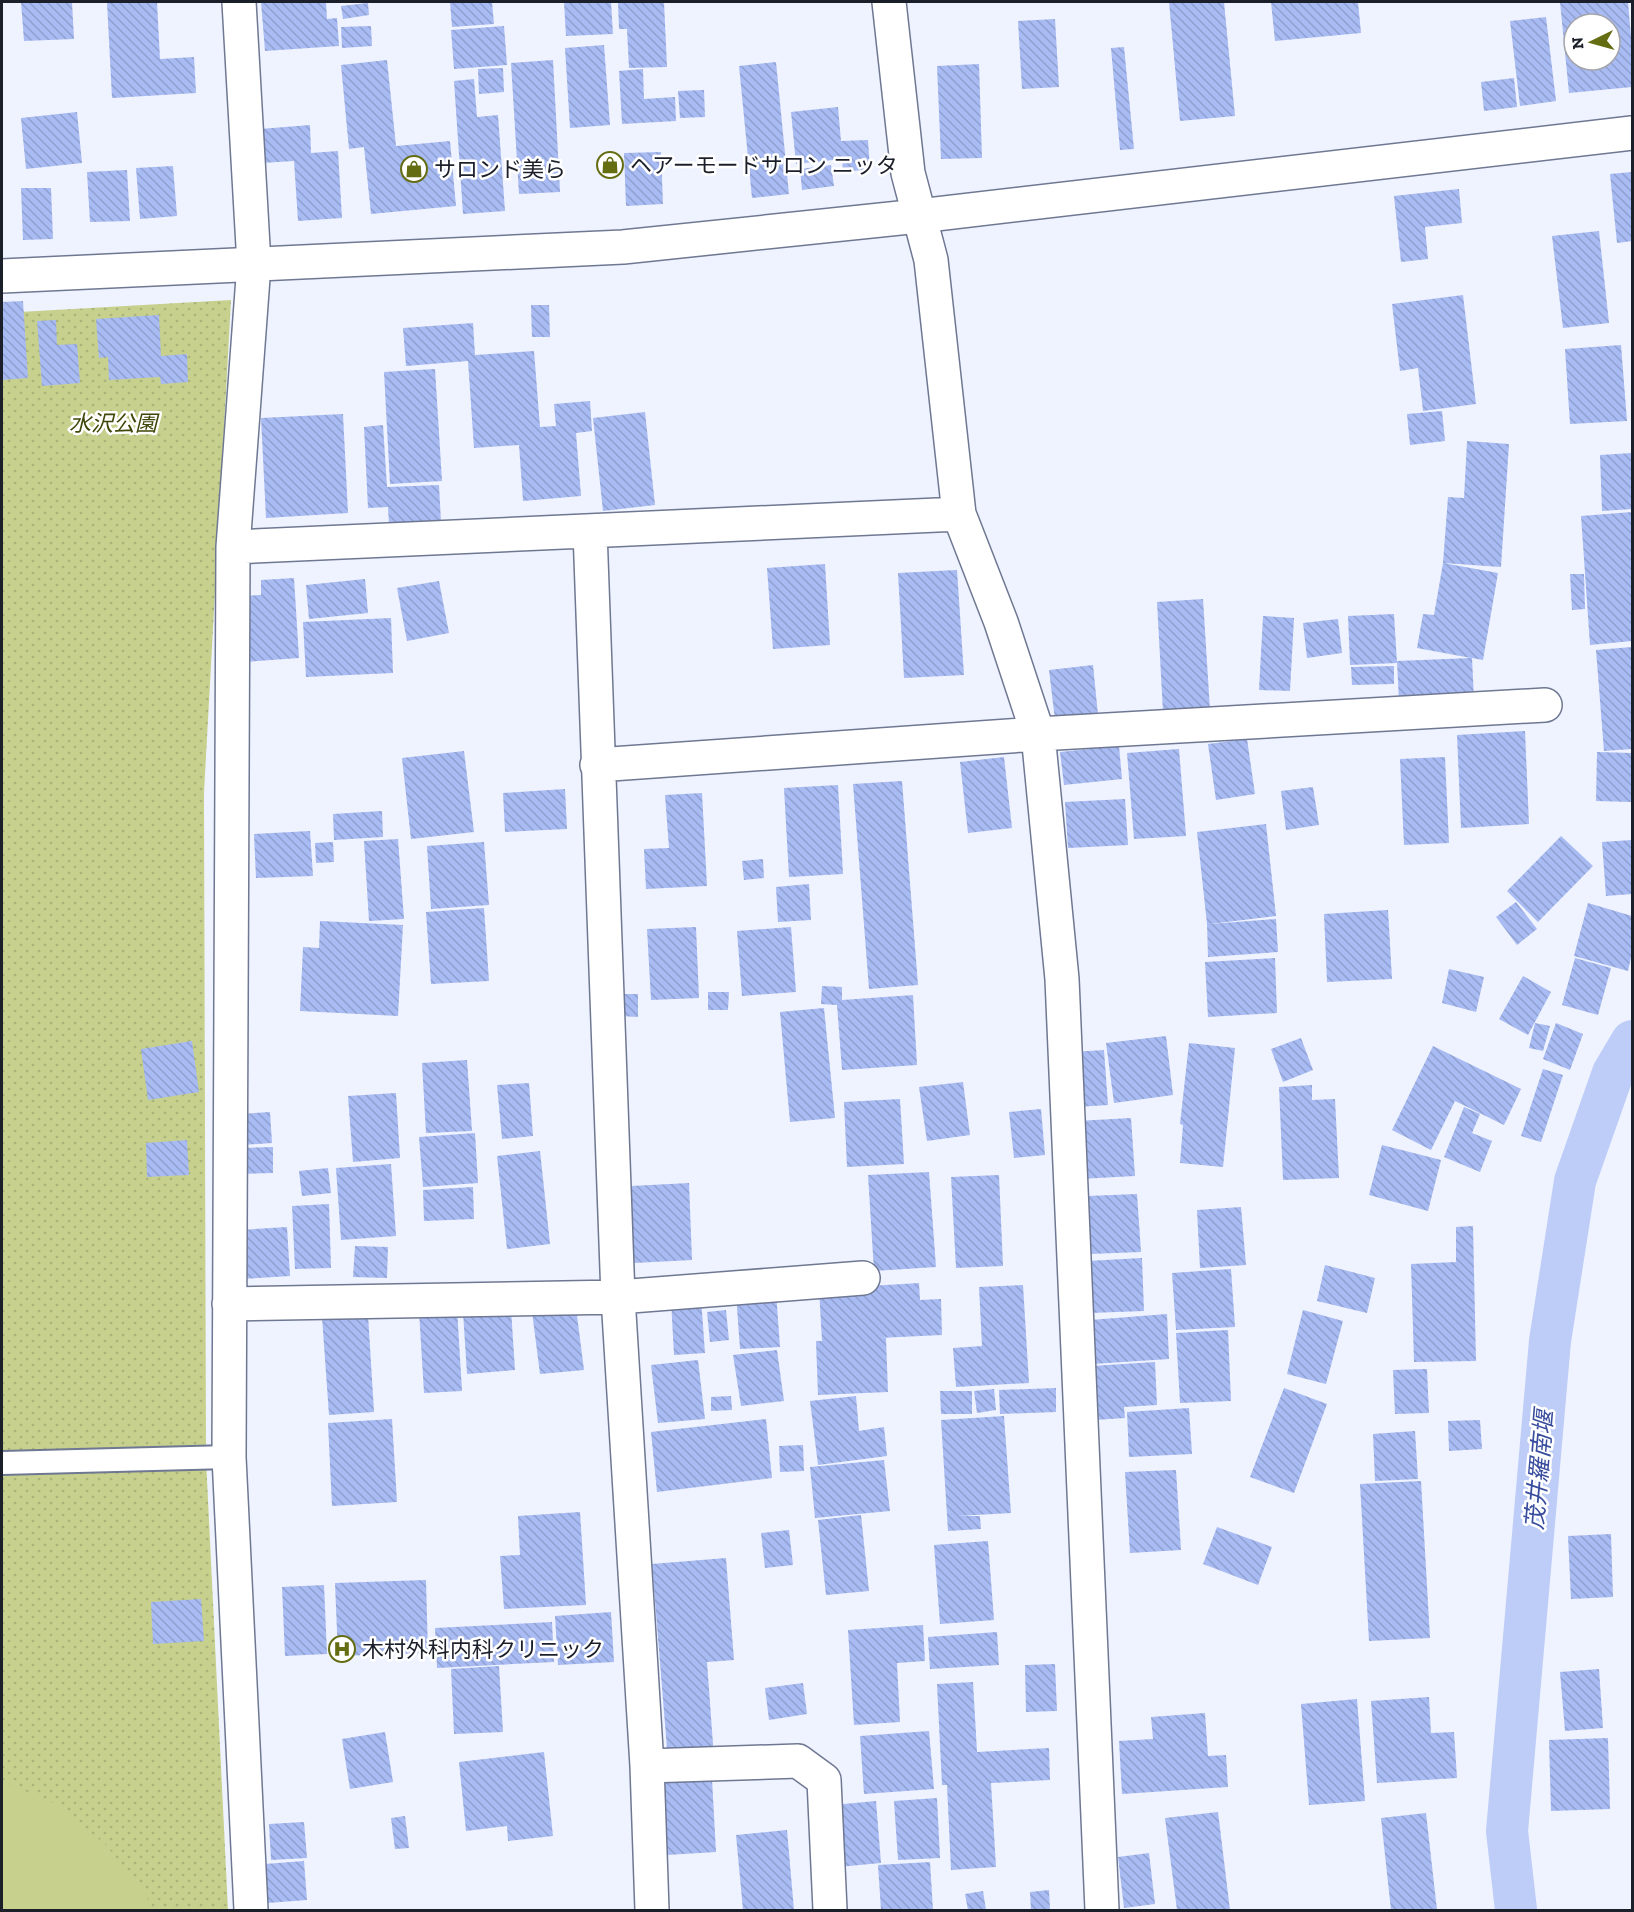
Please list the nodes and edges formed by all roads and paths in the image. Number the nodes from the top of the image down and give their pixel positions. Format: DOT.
graph roads {
  1 [pos="239,2"];
  2 [pos="889,2"];
  3 [pos="1632,133"];
  4 [pos="919,216"];
  5 [pos="254,264"];
  6 [pos="2,276"];
  7 [pos="959,514"];
  8 [pos="590,531"];
  9 [pos="232,546"];
  10 [pos="1545,705"];
  11 [pos="1038,734"];
  12 [pos="597,765"];
  13 [pos="863,1278"];
  14 [pos="618,1297"];
  15 [pos="229,1304"];
  16 [pos="229,1457"];
  17 [pos="2,1463"];
  18 [pos="647,1766"];
  19 [pos="251,1911"];
  20 [pos="652,1911"];
  21 [pos="830,1911"];
  22 [pos="1102,1911"];
  1 -- 5 [label="street"];
  2 -- 4 [label="street"];
  3 -- 4 [label="street"];
  4 -- 5 [label="street"];
  4 -- 7 [label="street"];
  5 -- 6 [label="street"];
  5 -- 9 [label="street"];
  7 -- 8 [label="street"];
  7 -- 11 [label="street"];
  8 -- 9 [label="street"];
  8 -- 12 [label="street"];
  9 -- 15 [label="street"];
  10 -- 11 [label="street"];
  11 -- 12 [label="street"];
  11 -- 22 [label="street"];
  12 -- 14 [label="street"];
  13 -- 14 [label="street"];
  14 -- 15 [label="street"];
  14 -- 18 [label="street"];
  15 -- 16 [label="street"];
  16 -- 17 [label="lane"];
  16 -- 19 [label="street"];
  18 -- 20 [label="street"];
  18 -- 21 [label="street"];
}
